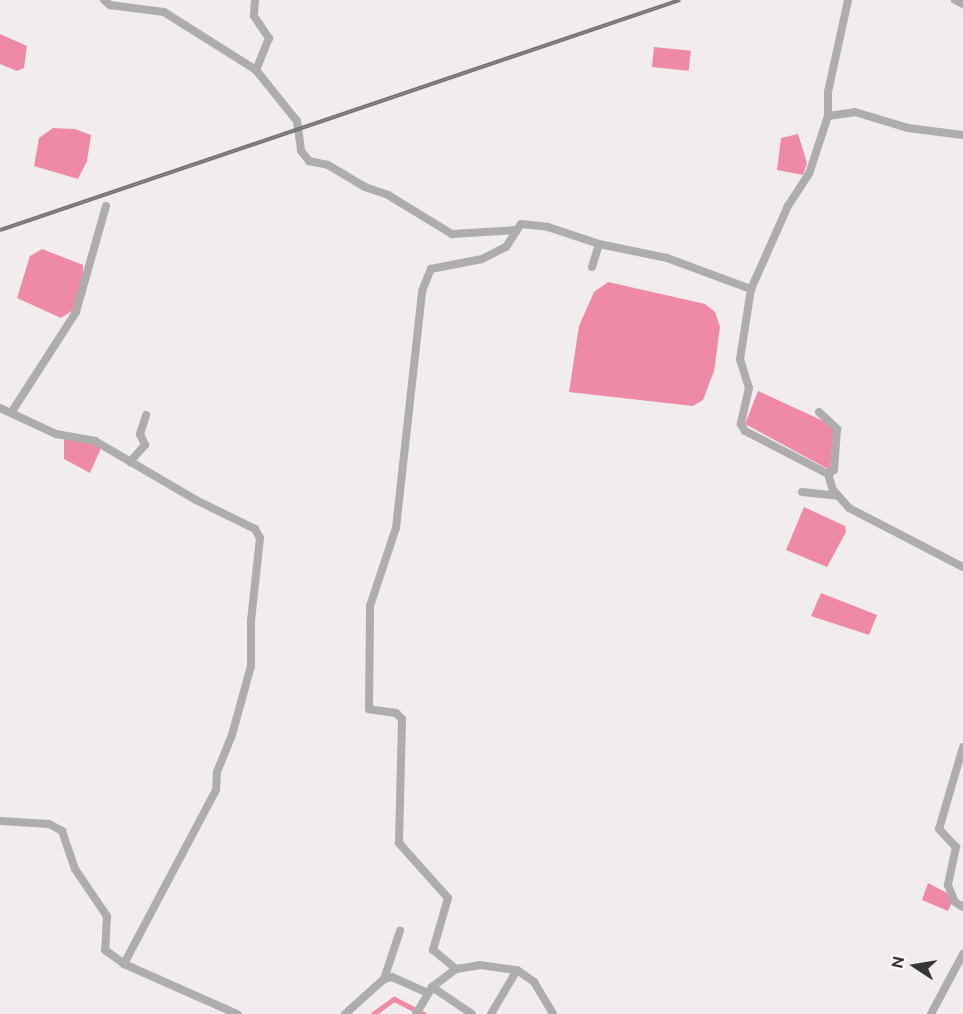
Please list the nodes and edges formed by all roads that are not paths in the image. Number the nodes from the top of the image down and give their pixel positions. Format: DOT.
graph roads {
  1 [pos="104,0"];
  2 [pos="255,0"];
  3 [pos="848,0"];
  4 [pos="955,0"];
  5 [pos="963,4"];
  6 [pos="256,70"];
  7 [pos="828,116"];
  8 [pos="963,135"];
  9 [pos="106,206"];
  10 [pos="517,230"];
  11 [pos="599,244"];
  12 [pos="592,267"];
  13 [pos="752,289"];
  14 [pos="0,408"];
  15 [pos="819,412"];
  16 [pos="11,413"];
  17 [pos="146,415"];
  18 [pos="130,462"];
  19 [pos="828,474"];
  20 [pos="802,492"];
  21 [pos="838,496"];
  22 [pos="963,567"];
  23 [pos="963,747"];
  24 [pos="0,821"];
  25 [pos="963,907"];
  26 [pos="399,931"];
  27 [pos="963,954"];
  28 [pos="124,964"];
  29 [pos="456,969"];
  30 [pos="517,970"];
  31 [pos="384,979"];
  32 [pos="428,993"];
  33 [pos="237,1014"];
  34 [pos="345,1014"];
  35 [pos="416,1014"];
  36 [pos="472,1014"];
  37 [pos="491,1014"];
  38 [pos="553,1014"];
  39 [pos="931,1014"];
  1 -- 6 [label="street"];
  2 -- 6 [label="street"];
  3 -- 7 [label="street"];
  4 -- 5 [label="street"];
  6 -- 10 [label="street"];
  7 -- 8 [label="street"];
  7 -- 13 [label="street"];
  9 -- 16 [label="street"];
  10 -- 11 [label="street"];
  10 -- 29 [label="street"];
  11 -- 12 [label="street"];
  11 -- 13 [label="street"];
  13 -- 19 [label="street"];
  14 -- 16 [label="street"];
  15 -- 19 [label="street"];
  16 -- 18 [label="street"];
  17 -- 18 [label="street"];
  18 -- 28 [label="street"];
  19 -- 21 [label="street"];
  20 -- 21 [label="street"];
  21 -- 22 [label="street"];
  23 -- 25 [label="street"];
  24 -- 28 [label="street"];
  26 -- 31 [label="street"];
  27 -- 39 [label="street"];
  28 -- 33 [label="street"];
  29 -- 30 [label="street"];
  29 -- 32 [label="street"];
  30 -- 37 [label="street"];
  30 -- 38 [label="street"];
  31 -- 32 [label="street"];
  31 -- 34 [label="street"];
  32 -- 35 [label="street"];
  32 -- 36 [label="street"];
}
